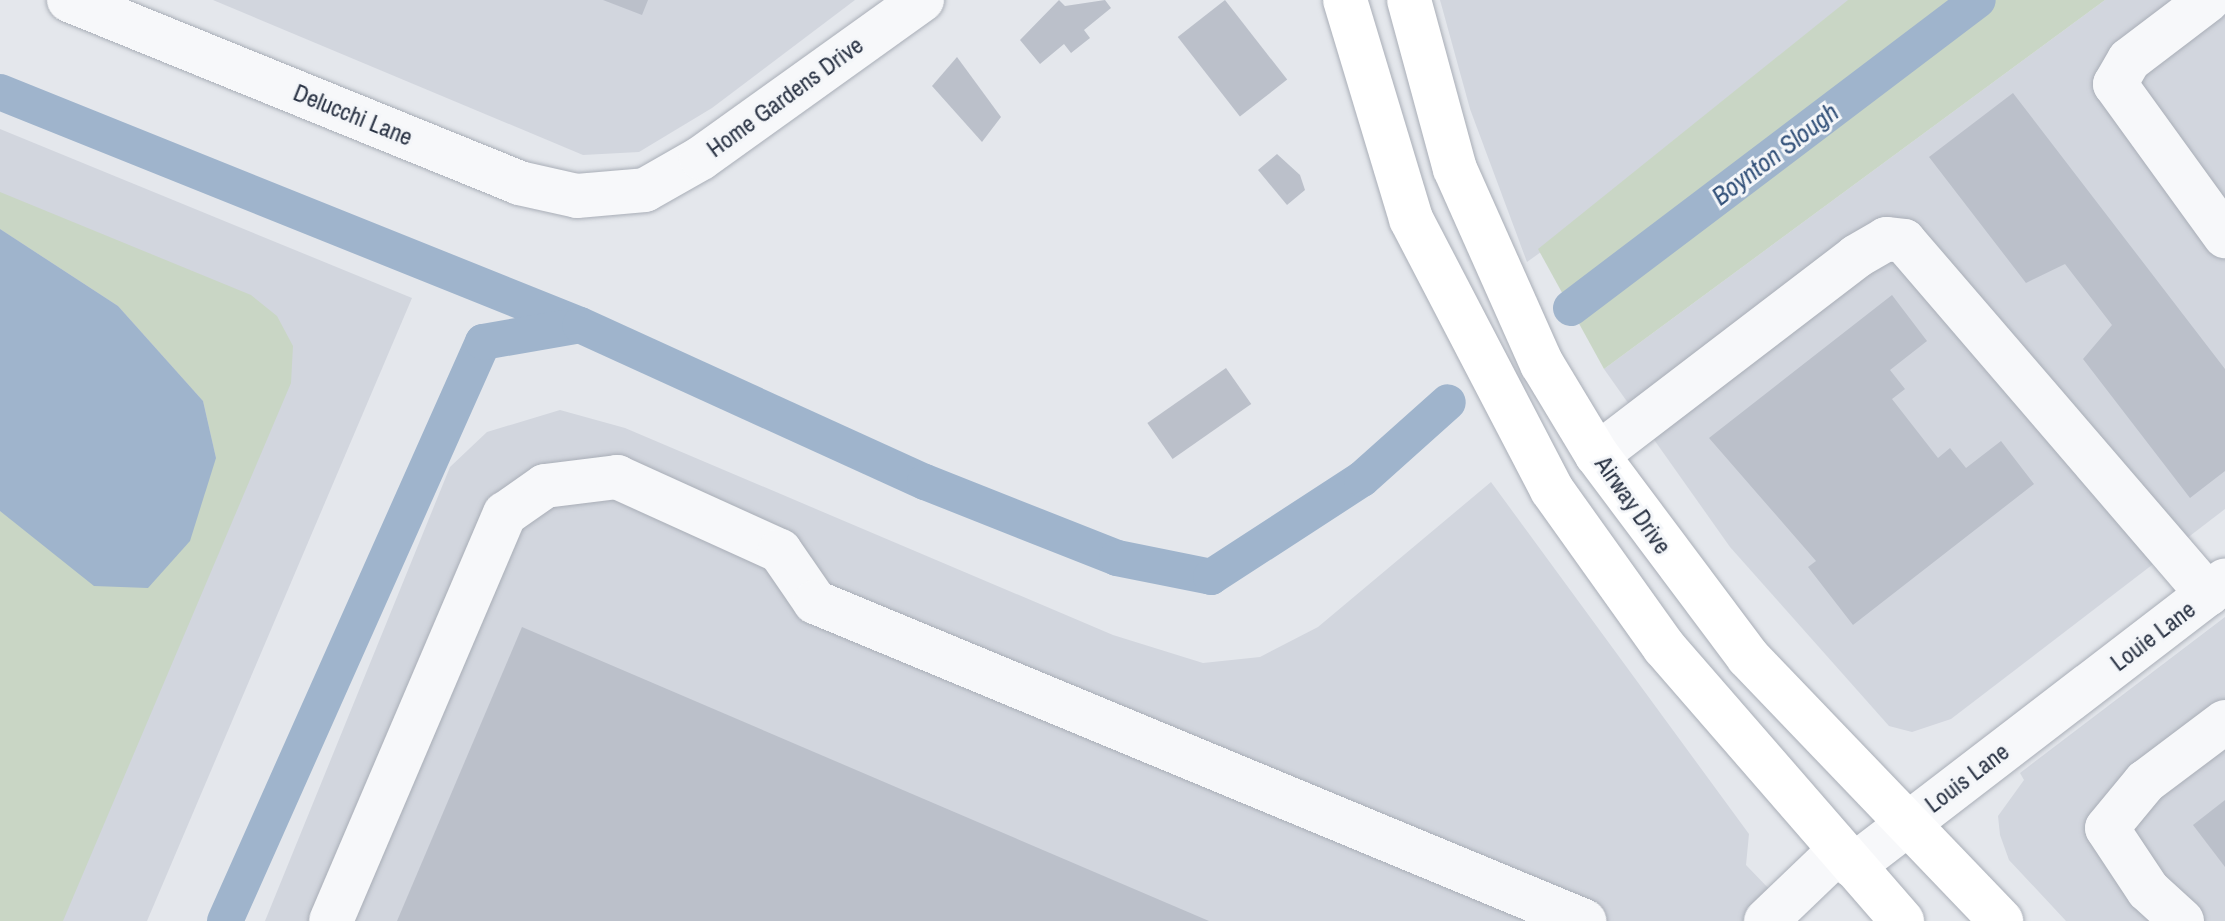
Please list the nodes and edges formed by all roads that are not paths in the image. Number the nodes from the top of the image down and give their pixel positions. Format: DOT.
graph roads {
  1 [pos="69,0"];
  2 [pos="922,0"];
  3 [pos="1345,0"];
  4 [pos="1378,0"];
  5 [pos="1409,0"];
  6 [pos="2208,0"];
  7 [pos="1455,169"];
  8 [pos="645,190"];
  9 [pos="2225,236"];
  10 [pos="1597,455"];
  11 [pos="2217,588"];
  12 [pos="2081,691"];
  13 [pos="2225,722"];
  14 [pos="1907,823"];
  15 [pos="1846,859"];
  16 [pos="331,921"];
  17 [pos="1584,921"];
  18 [pos="1766,921"];
  19 [pos="1902,921"];
  20 [pos="2001,921"];
  21 [pos="2182,921"];
  1 -- 8 [label="street, Delucchi Lane"];
  2 -- 8 [label="street, Home Gardens Drive"];
  3 -- 15 [label="main road"];
  4 -- 7 [label="main road"];
  5 -- 7 [label="main road, Airway Drive"];
  6 -- 9 [label="street"];
  7 -- 10 [label="main road, Airway Drive"];
  10 -- 11 [label="street"];
  10 -- 14 [label="main road, Airway Drive"];
  11 -- 12 [label="street, Louie Lane"];
  12 -- 14 [label="street, Louis Lane"];
  13 -- 21 [label="street"];
  14 -- 15 [label="street, Louis Lane"];
  14 -- 20 [label="main road, Airway Drive"];
  15 -- 18 [label="street, Louis Lane"];
  15 -- 19 [label="main road"];
  16 -- 17 [label="street"];
}
